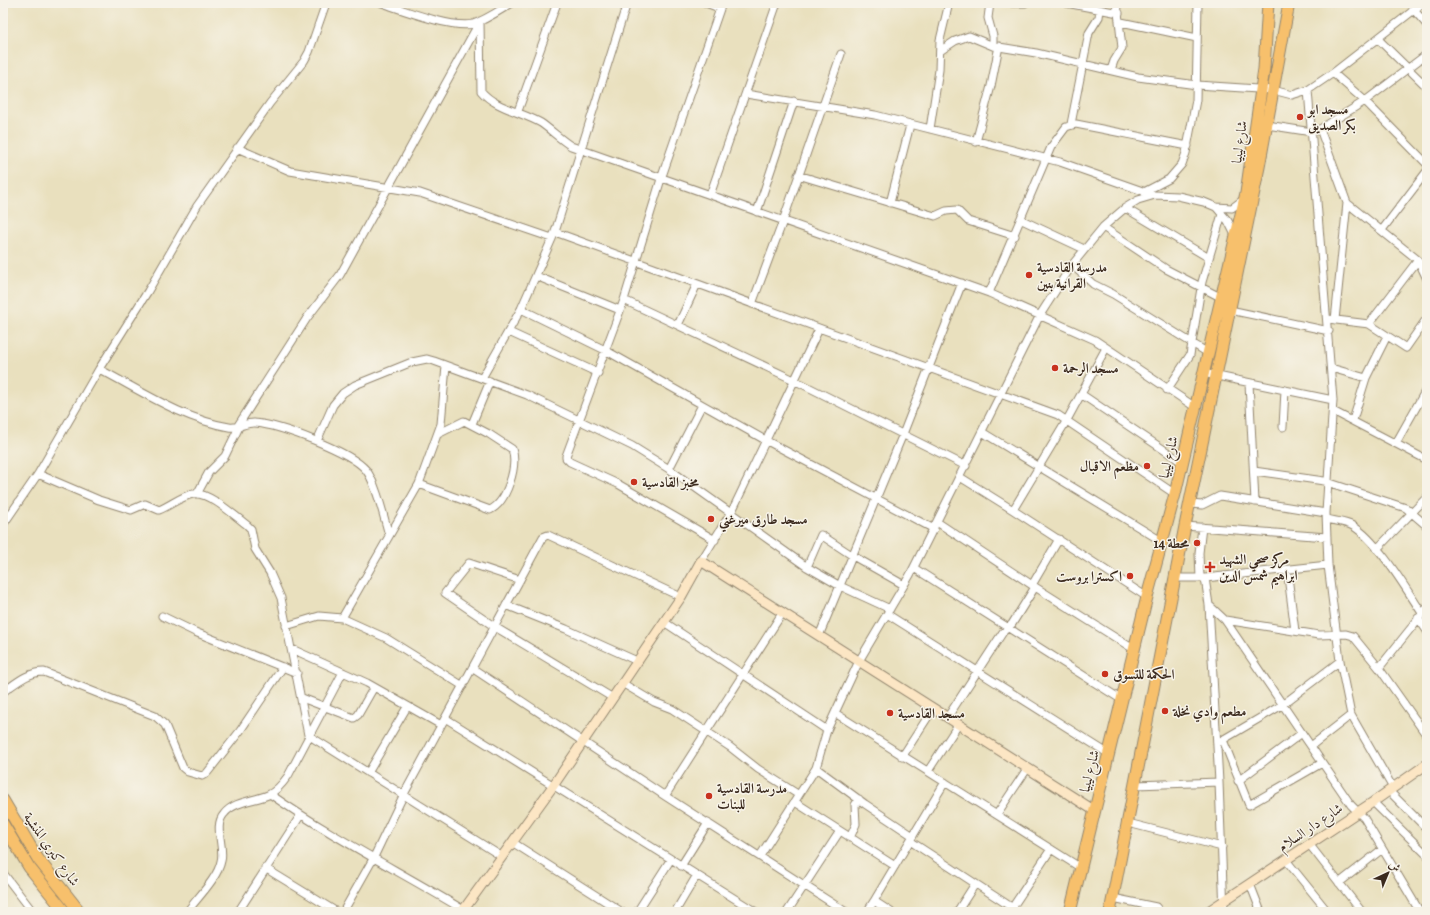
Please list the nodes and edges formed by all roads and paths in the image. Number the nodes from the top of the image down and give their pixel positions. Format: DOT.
graph roads {
  1 [pos="326,3"];
  2 [pos="382,3"];
  3 [pos="512,3"];
  4 [pos="557,3"];
  5 [pos="627,3"];
  6 [pos="706,3"];
  7 [pos="777,3"];
  8 [pos="949,3"];
  9 [pos="990,3"];
  10 [pos="1012,3"];
  11 [pos="1026,3"];
  12 [pos="1066,3"];
  13 [pos="1117,3"];
  14 [pos="1198,3"];
  15 [pos="1268,3"];
  16 [pos="1290,3"];
  17 [pos="1423,3"];
  18 [pos="721,6"];
  19 [pos="1413,9"];
  20 [pos="1100,10"];
  21 [pos="1119,13"];
  22 [pos="480,21"];
  23 [pos="1120,22"];
  24 [pos="1427,25"];
  25 [pos="1197,38"];
  26 [pos="1378,39"];
  27 [pos="996,46"];
  28 [pos="940,51"];
  29 [pos="841,54"];
  30 [pos="1427,54"];
  31 [pos="1083,64"];
  32 [pos="1408,69"];
  33 [pos="1110,70"];
  34 [pos="1333,73"];
  35 [pos="1197,85"];
  36 [pos="1427,87"];
  37 [pos="1261,89"];
  38 [pos="1273,90"];
  39 [pos="1308,90"];
  40 [pos="746,94"];
  41 [pos="794,101"];
  42 [pos="1364,102"];
  43 [pos="823,105"];
  44 [pos="518,111"];
  45 [pos="910,124"];
  46 [pos="1071,124"];
  47 [pos="1267,125"];
  48 [pos="930,129"];
  49 [pos="1320,130"];
  50 [pos="1312,132"];
  51 [pos="976,142"];
  52 [pos="1188,146"];
  53 [pos="237,148"];
  54 [pos="580,150"];
  55 [pos="1047,158"];
  56 [pos="1427,164"];
  57 [pos="1427,171"];
  58 [pos="798,175"];
  59 [pos="661,178"];
  60 [pos="388,189"];
  61 [pos="1144,192"];
  62 [pos="710,195"];
  63 [pos="1155,196"];
  64 [pos="1245,198"];
  65 [pos="890,203"];
  66 [pos="1347,203"];
  67 [pos="1216,207"];
  68 [pos="1125,208"];
  69 [pos="757,212"];
  70 [pos="1222,214"];
  71 [pos="1022,220"];
  72 [pos="783,221"];
  73 [pos="1103,227"];
  74 [pos="1382,230"];
  75 [pos="554,235"];
  76 [pos="1015,236"];
  77 [pos="1236,237"];
  78 [pos="1084,249"];
  79 [pos="1209,258"];
  80 [pos="1418,260"];
  81 [pos="636,261"];
  82 [pos="1072,265"];
  83 [pos="536,276"];
  84 [pos="1426,277"];
  85 [pos="962,283"];
  86 [pos="698,284"];
  87 [pos="1201,288"];
  88 [pos="990,293"];
  89 [pos="1222,298"];
  90 [pos="624,300"];
  91 [pos="752,304"];
  92 [pos="521,309"];
  93 [pos="620,310"];
  94 [pos="1230,310"];
  95 [pos="1040,314"];
  96 [pos="1427,318"];
  97 [pos="1332,319"];
  98 [pos="1368,324"];
  99 [pos="678,325"];
  100 [pos="819,329"];
  101 [pos="1328,331"];
  102 [pos="509,332"];
  103 [pos="1387,336"];
  104 [pos="1193,345"];
  105 [pos="1106,348"];
  106 [pos="605,350"];
  107 [pos="1208,353"];
  108 [pos="446,366"];
  109 [pos="99,368"];
  110 [pos="1331,368"];
  111 [pos="929,369"];
  112 [pos="598,373"];
  113 [pos="1203,373"];
  114 [pos="1216,376"];
  115 [pos="482,378"];
  116 [pos="1366,378"];
  117 [pos="794,380"];
  118 [pos="490,381"];
  119 [pos="1249,383"];
  120 [pos="1427,388"];
  121 [pos="1167,390"];
  122 [pos="1285,390"];
  123 [pos="1000,394"];
  124 [pos="1081,394"];
  125 [pos="1333,400"];
  126 [pos="702,405"];
  127 [pos="1195,408"];
  128 [pos="1333,411"];
  129 [pos="580,420"];
  130 [pos="1067,420"];
  131 [pos="1354,420"];
  132 [pos="472,424"];
  133 [pos="238,426"];
  134 [pos="1283,427"];
  135 [pos="982,432"];
  136 [pos="438,434"];
  137 [pos="903,434"];
  138 [pos="317,441"];
  139 [pos="767,441"];
  140 [pos="1396,443"];
  141 [pos="1427,460"];
  142 [pos="1182,462"];
  143 [pos="966,466"];
  144 [pos="1039,466"];
  145 [pos="669,469"];
  146 [pos="1254,471"];
  147 [pos="38,474"];
  148 [pos="960,477"];
  149 [pos="1328,482"];
  150 [pos="419,484"];
  151 [pos="197,494"];
  152 [pos="1175,494"];
  153 [pos="1427,497"];
  154 [pos="875,499"];
  155 [pos="1256,502"];
  156 [pos="1190,504"];
  157 [pos="1014,510"];
  158 [pos="1413,512"];
  159 [pos="730,514"];
  160 [pos="1326,516"];
  161 [pos="937,522"];
  162 [pos="3,525"];
  163 [pos="1186,526"];
  164 [pos="1427,526"];
  165 [pos="1202,527"];
  166 [pos="934,529"];
  167 [pos="389,535"];
  168 [pos="1327,537"];
  169 [pos="1059,539"];
  170 [pos="715,540"];
  171 [pos="1162,542"];
  172 [pos="1377,549"];
  173 [pos="853,556"];
  174 [pos="701,561"];
  175 [pos="1328,565"];
  176 [pos="807,567"];
  177 [pos="914,568"];
  178 [pos="1287,569"];
  179 [pos="1176,578"];
  180 [pos="1202,578"];
  181 [pos="520,580"];
  182 [pos="904,585"];
  183 [pos="840,586"];
  184 [pos="1033,586"];
  185 [pos="681,597"];
  186 [pos="1147,597"];
  187 [pos="506,605"];
  188 [pos="1209,605"];
  189 [pos="888,611"];
  190 [pos="783,612"];
  191 [pos="1423,613"];
  192 [pos="162,616"];
  193 [pos="342,618"];
  194 [pos="1225,620"];
  195 [pos="664,622"];
  196 [pos="286,626"];
  197 [pos="495,627"];
  198 [pos="1008,628"];
  199 [pos="1427,631"];
  200 [pos="1295,632"];
  201 [pos="1338,635"];
  202 [pos="819,636"];
  203 [pos="292,649"];
  204 [pos="1135,650"];
  205 [pos="637,661"];
  206 [pos="859,661"];
  207 [pos="1340,661"];
  208 [pos="283,667"];
  209 [pos="472,668"];
  210 [pos="1379,668"];
  211 [pos="977,670"];
  212 [pos="343,672"];
  213 [pos="297,673"];
  214 [pos="743,674"];
  215 [pos="622,683"];
  216 [pos="463,686"];
  217 [pos="374,687"];
  218 [pos="3,692"];
  219 [pos="302,698"];
  220 [pos="612,698"];
  221 [pos="1122,700"];
  222 [pos="1282,705"];
  223 [pos="324,707"];
  224 [pos="407,707"];
  225 [pos="933,708"];
  226 [pos="835,713"];
  227 [pos="1351,715"];
  228 [pos="445,718"];
  229 [pos="947,718"];
  230 [pos="440,725"];
  231 [pos="958,725"];
  232 [pos="827,730"];
  233 [pos="707,731"];
  234 [pos="1302,733"];
  235 [pos="308,735"];
  236 [pos="1427,736"];
  237 [pos="583,741"];
  238 [pos="1220,742"];
  239 [pos="1311,746"];
  240 [pos="1109,754"];
  241 [pos="902,757"];
  242 [pos="1322,763"];
  243 [pos="1427,764"];
  244 [pos="816,768"];
  245 [pos="1027,769"];
  246 [pos="928,772"];
  247 [pos="368,773"];
  248 [pos="1238,781"];
  249 [pos="945,782"];
  250 [pos="1219,782"];
  251 [pos="1136,785"];
  252 [pos="553,786"];
  253 [pos="1391,790"];
  254 [pos="270,794"];
  255 [pos="404,794"];
  256 [pos="799,795"];
  257 [pos="665,796"];
  258 [pos="859,799"];
  259 [pos="3,800"];
  260 [pos="795,802"];
  261 [pos="1373,802"];
  262 [pos="1095,811"];
  263 [pos="1358,812"];
  264 [pos="997,814"];
  265 [pos="300,816"];
  266 [pos="708,823"];
  267 [pos="1128,823"];
  268 [pos="3,824"];
  269 [pos="1427,830"];
  270 [pos="840,831"];
  271 [pos="850,838"];
  272 [pos="911,839"];
  273 [pos="512,842"];
  274 [pos="1309,844"];
  275 [pos="1222,847"];
  276 [pos="1051,849"];
  277 [pos="1381,850"];
  278 [pos="1427,855"];
  279 [pos="501,856"];
  280 [pos="760,856"];
  281 [pos="373,859"];
  282 [pos="671,859"];
  283 [pos="1286,860"];
  284 [pos="682,866"];
  285 [pos="895,866"];
  286 [pos="265,868"];
  287 [pos="1081,868"];
  288 [pos="3,873"];
  289 [pos="697,876"];
  290 [pos="975,884"];
  291 [pos="1250,884"];
  292 [pos="1339,884"];
  293 [pos="804,885"];
  294 [pos="1113,898"];
  295 [pos="874,901"];
  296 [pos="1223,901"];
  297 [pos="1015,910"];
  298 [pos="465,911"];
  299 [pos="33,912"];
  300 [pos="65,912"];
  301 [pos="80,912"];
  302 [pos="187,912"];
  303 [pos="238,912"];
  304 [pos="337,912"];
  305 [pos="342,912"];
  306 [pos="622,912"];
  307 [pos="637,912"];
  308 [pos="674,912"];
  309 [pos="756,912"];
  310 [pos="787,912"];
  311 [pos="846,912"];
  312 [pos="867,912"];
  313 [pos="891,912"];
  314 [pos="957,912"];
  315 [pos="1070,912"];
  316 [pos="1110,912"];
  317 [pos="1160,912"];
  318 [pos="1207,912"];
  319 [pos="1224,912"];
  320 [pos="1261,912"];
  321 [pos="1328,912"];
  322 [pos="1362,912"];
  323 [pos="1420,912"];
  1 -- 53 [label="street"];
  2 -- 22 [label="street"];
  3 -- 22 [label="street"];
  4 -- 44 [label="street"];
  5 -- 54 [label="street"];
  6 -- 18 [label="street"];
  7 -- 40 [label="street"];
  8 -- 28 [label="street"];
  9 -- 27 [label="street"];
  10 -- 11 [label="street"];
  12 -- 20 [label="street"];
  13 -- 21 [label="street"];
  14 -- 25 [label="street"];
  15 -- 37 [label="main road, شارع ليبيا"];
  16 -- 38 [label="main road, شارع ليبيا"];
  17 -- 19 [label="street"];
  18 -- 59 [label="street"];
  19 -- 24 [label="street"];
  19 -- 26 [label="street"];
  20 -- 21 [label="street"];
  20 -- 31 [label="street"];
  21 -- 23 [label="street"];
  22 -- 44 [label="street"];
  22 -- 60 [label="street"];
  23 -- 25 [label="street"];
  23 -- 33 [label="street"];
  25 -- 35 [label="street"];
  26 -- 32 [label="street"];
  26 -- 34 [label="street"];
  27 -- 28 [label="street"];
  27 -- 31 [label="street"];
  27 -- 51 [label="street"];
  28 -- 48 [label="street"];
  29 -- 43 [label="street"];
  30 -- 32 [label="street"];
  31 -- 33 [label="street"];
  31 -- 46 [label="street"];
  32 -- 36 [label="street"];
  32 -- 42 [label="street"];
  33 -- 35 [label="street"];
  34 -- 39 [label="street"];
  34 -- 42 [label="street"];
  35 -- 37 [label="street"];
  35 -- 52 [label="street"];
  37 -- 38 [label="street"];
  37 -- 64 [label="main road, شارع ليبيا"];
  38 -- 39 [label="street"];
  38 -- 47 [label="main road, شارع ليبيا"];
  39 -- 50 [label="street"];
  40 -- 41 [label="street"];
  40 -- 62 [label="street"];
  41 -- 43 [label="street"];
  41 -- 69 [label="street"];
  42 -- 49 [label="street"];
  42 -- 56 [label="street"];
  43 -- 45 [label="street"];
  43 -- 58 [label="street"];
  44 -- 54 [label="street"];
  45 -- 48 [label="street"];
  45 -- 65 [label="street"];
  46 -- 52 [label="street"];
  46 -- 55 [label="street"];
  47 -- 50 [label="street"];
  47 -- 94 [label="main road, شارع ليبيا"];
  48 -- 51 [label="street"];
  49 -- 50 [label="street"];
  49 -- 66 [label="street"];
  50 -- 97 [label="street"];
  51 -- 55 [label="street"];
  52 -- 61 [label="street"];
  53 -- 60 [label="street"];
  53 -- 109 [label="street"];
  54 -- 59 [label="street"];
  54 -- 75 [label="street"];
  55 -- 61 [label="street"];
  55 -- 71 [label="street"];
  57 -- 74 [label="street"];
  58 -- 65 [label="street"];
  58 -- 72 [label="street"];
  59 -- 62 [label="street"];
  59 -- 81 [label="street"];
  60 -- 75 [label="street"];
  60 -- 133 [label="street"];
  61 -- 63 [label="street"];
  62 -- 69 [label="street"];
  63 -- 67 [label="street"];
  63 -- 68 [label="street"];
  64 -- 67 [label="street"];
  64 -- 77 [label="main road, شارع ليبيا"];
  65 -- 76 [label="street"];
  66 -- 74 [label="street"];
  66 -- 97 [label="street"];
  67 -- 70 [label="street"];
  68 -- 73 [label="street"];
  68 -- 79 [label="street"];
  69 -- 72 [label="street"];
  70 -- 77 [label="street"];
  70 -- 79 [label="street"];
  71 -- 76 [label="street"];
  71 -- 78 [label="street"];
  72 -- 85 [label="street"];
  72 -- 91 [label="street"];
  73 -- 78 [label="street"];
  73 -- 87 [label="street"];
  74 -- 80 [label="street"];
  75 -- 81 [label="street"];
  75 -- 83 [label="street"];
  76 -- 88 [label="street"];
  77 -- 89 [label="main road, شارع ليبيا"];
  78 -- 82 [label="street"];
  79 -- 87 [label="street"];
  80 -- 84 [label="street"];
  80 -- 98 [label="street"];
  81 -- 86 [label="street"];
  81 -- 90 [label="street"];
  82 -- 95 [label="street"];
  82 -- 104 [label="street"];
  83 -- 92 [label="street"];
  83 -- 93 [label="street"];
  85 -- 88 [label="street"];
  85 -- 111 [label="street"];
  86 -- 91 [label="street"];
  86 -- 99 [label="street"];
  87 -- 89 [label="street"];
  87 -- 104 [label="street"];
  88 -- 95 [label="street"];
  89 -- 107 [label="main road, شارع ليبيا"];
  90 -- 93 [label="street"];
  90 -- 99 [label="street"];
  91 -- 100 [label="street"];
  92 -- 102 [label="street"];
  92 -- 106 [label="street"];
  93 -- 106 [label="street"];
  94 -- 101 [label="street"];
  94 -- 114 [label="main road, شارع ليبيا"];
  95 -- 105 [label="street"];
  95 -- 123 [label="street"];
  96 -- 103 [label="street"];
  97 -- 98 [label="street"];
  97 -- 101 [label="street"];
  98 -- 103 [label="street"];
  99 -- 117 [label="street"];
  100 -- 111 [label="street"];
  100 -- 117 [label="street"];
  101 -- 110 [label="street"];
  102 -- 112 [label="street"];
  102 -- 115 [label="street"];
  103 -- 116 [label="street"];
  104 -- 107 [label="street"];
  104 -- 121 [label="street"];
  105 -- 121 [label="street"];
  105 -- 124 [label="street"];
  106 -- 112 [label="street"];
  106 -- 126 [label="street"];
  107 -- 113 [label="main road, شارع ليبيا"];
  108 -- 115 [label="street"];
  108 -- 136 [label="street"];
  108 -- 138 [label="street"];
  109 -- 133 [label="street"];
  109 -- 147 [label="street"];
  110 -- 116 [label="street"];
  110 -- 125 [label="street"];
  111 -- 123 [label="street"];
  111 -- 137 [label="street"];
  112 -- 129 [label="street"];
  113 -- 114 [label="street"];
  113 -- 127 [label="main road, شارع ليبيا"];
  114 -- 119 [label="street"];
  114 -- 156 [label="main road, شارع ليبيا"];
  115 -- 118 [label="street"];
  116 -- 131 [label="street"];
  117 -- 137 [label="street"];
  117 -- 139 [label="street"];
  118 -- 129 [label="street"];
  118 -- 132 [label="street"];
  119 -- 122 [label="street"];
  119 -- 146 [label="street"];
  120 -- 140 [label="street"];
  121 -- 127 [label="street"];
  122 -- 125 [label="street"];
  122 -- 134 [label="street"];
  123 -- 130 [label="street"];
  123 -- 135 [label="street"];
  124 -- 130 [label="street"];
  124 -- 142 [label="street"];
  125 -- 128 [label="street"];
  126 -- 139 [label="street"];
  126 -- 145 [label="street"];
  127 -- 142 [label="main road, شارع ليبيا"];
  128 -- 131 [label="street"];
  128 -- 149 [label="street"];
  129 -- 145 [label="street"];
  129 -- 170 [label="street"];
  130 -- 144 [label="street"];
  130 -- 152 [label="street"];
  131 -- 140 [label="street"];
  132 -- 136 [label="street"];
  132 -- 150 [label="street"];
  133 -- 138 [label="street"];
  133 -- 151 [label="street"];
  135 -- 143 [label="street"];
  135 -- 144 [label="street"];
  136 -- 150 [label="street"];
  137 -- 143 [label="street"];
  137 -- 154 [label="street"];
  138 -- 167 [label="street"];
  139 -- 154 [label="street"];
  139 -- 159 [label="street"];
  140 -- 141 [label="street"];
  142 -- 152 [label="main road, شارع ليبيا"];
  143 -- 148 [label="street"];
  144 -- 157 [label="street"];
  144 -- 171 [label="street"];
  145 -- 159 [label="street"];
  146 -- 149 [label="street"];
  146 -- 155 [label="street"];
  147 -- 151 [label="street"];
  147 -- 162 [label="street"];
  148 -- 157 [label="street"];
  148 -- 161 [label="street"];
  149 -- 158 [label="street"];
  149 -- 160 [label="street"];
  150 -- 167 [label="street"];
  151 -- 196 [label="street"];
  152 -- 171 [label="main road, شارع ليبيا"];
  153 -- 158 [label="street"];
  154 -- 166 [label="street"];
  154 -- 173 [label="street"];
  155 -- 156 [label="street"];
  155 -- 160 [label="street"];
  156 -- 163 [label="main road, شارع ليبيا"];
  157 -- 169 [label="street"];
  158 -- 164 [label="street"];
  158 -- 172 [label="street"];
  159 -- 170 [label="street"];
  159 -- 176 [label="street"];
  160 -- 168 [label="street"];
  160 -- 172 [label="street"];
  161 -- 166 [label="street"];
  161 -- 184 [label="street"];
  163 -- 165 [label="street"];
  163 -- 179 [label="main road, شارع ليبيا"];
  165 -- 168 [label="street"];
  165 -- 180 [label="street"];
  166 -- 177 [label="street"];
  167 -- 193 [label="street"];
  168 -- 175 [label="street"];
  169 -- 184 [label="street"];
  169 -- 186 [label="street"];
  170 -- 174 [label="street"];
  171 -- 186 [label="main road, شارع ليبيا"];
  172 -- 191 [label="street"];
  173 -- 176 [label="street"];
  173 -- 182 [label="street"];
  173 -- 183 [label="street"];
  174 -- 185 [label="street"];
  174 -- 190 [label="street"];
  175 -- 178 [label="street"];
  175 -- 201 [label="street"];
  176 -- 183 [label="street"];
  177 -- 182 [label="street"];
  177 -- 198 [label="street"];
  178 -- 180 [label="street"];
  178 -- 200 [label="street"];
  179 -- 180 [label="street"];
  179 -- 251 [label="main road, شارع ليبيا"];
  180 -- 188 [label="street"];
  181 -- 185 [label="street"];
  181 -- 187 [label="street"];
  181 -- 197 [label="street"];
  182 -- 189 [label="street"];
  183 -- 189 [label="street"];
  183 -- 202 [label="street"];
  184 -- 198 [label="street"];
  184 -- 204 [label="street"];
  185 -- 195 [label="street"];
  186 -- 204 [label="main road, شارع ليبيا"];
  187 -- 197 [label="street"];
  187 -- 205 [label="street"];
  188 -- 194 [label="street"];
  188 -- 238 [label="street"];
  189 -- 206 [label="street"];
  189 -- 211 [label="street"];
  190 -- 202 [label="street"];
  190 -- 214 [label="street"];
  191 -- 199 [label="street"];
  191 -- 210 [label="street"];
  192 -- 208 [label="street"];
  193 -- 196 [label="street"];
  193 -- 216 [label="street"];
  194 -- 200 [label="street"];
  194 -- 222 [label="street"];
  195 -- 205 [label="street"];
  195 -- 214 [label="street"];
  196 -- 203 [label="street"];
  197 -- 209 [label="street"];
  197 -- 220 [label="street"];
  198 -- 211 [label="street"];
  198 -- 221 [label="street"];
  200 -- 201 [label="street"];
  201 -- 207 [label="street"];
  201 -- 210 [label="street"];
  202 -- 206 [label="street"];
  203 -- 212 [label="street"];
  203 -- 213 [label="street"];
  204 -- 221 [label="main road, شارع ليبيا"];
  205 -- 215 [label="street"];
  206 -- 225 [label="street"];
  206 -- 226 [label="street"];
  207 -- 222 [label="street"];
  207 -- 227 [label="street"];
  208 -- 213 [label="street"];
  208 -- 218 [label="street"];
  209 -- 216 [label="street"];
  209 -- 237 [label="street"];
  210 -- 236 [label="street"];
  211 -- 229 [label="street"];
  211 -- 240 [label="street"];
  212 -- 217 [label="street"];
  212 -- 223 [label="street"];
  213 -- 219 [label="street"];
  214 -- 232 [label="street"];
  214 -- 233 [label="street"];
  215 -- 220 [label="street"];
  215 -- 233 [label="street"];
  216 -- 228 [label="street"];
  217 -- 223 [label="street"];
  217 -- 224 [label="street"];
  219 -- 223 [label="street"];
  219 -- 235 [label="street"];
  220 -- 237 [label="street"];
  221 -- 240 [label="main road, شارع ليبيا"];
  222 -- 234 [label="street"];
  222 -- 238 [label="street"];
  223 -- 235 [label="street"];
  224 -- 230 [label="street"];
  224 -- 247 [label="street"];
  225 -- 229 [label="street"];
  225 -- 241 [label="street"];
  226 -- 232 [label="street"];
  226 -- 241 [label="street"];
  227 -- 239 [label="street"];
  227 -- 253 [label="street"];
  228 -- 230 [label="street"];
  228 -- 252 [label="street"];
  229 -- 231 [label="street"];
  230 -- 255 [label="street"];
  231 -- 245 [label="street"];
  231 -- 246 [label="street"];
  232 -- 244 [label="street"];
  233 -- 256 [label="street"];
  233 -- 257 [label="street"];
  234 -- 239 [label="street"];
  234 -- 248 [label="street"];
  235 -- 247 [label="street"];
  235 -- 254 [label="street"];
  237 -- 252 [label="street"];
  237 -- 257 [label="street"];
  238 -- 248 [label="street"];
  238 -- 250 [label="street"];
  239 -- 242 [label="street"];
  240 -- 262 [label="main road, شارع ليبيا"];
  241 -- 246 [label="street"];
  242 -- 248 [label="street"];
  242 -- 263 [label="street"];
  243 -- 253 [label="street, شارع دار السلام"];
  244 -- 256 [label="street"];
  244 -- 258 [label="street"];
  245 -- 262 [label="street"];
  245 -- 264 [label="street"];
  246 -- 249 [label="street"];
  247 -- 255 [label="street"];
  249 -- 264 [label="street"];
  249 -- 272 [label="street"];
  250 -- 251 [label="street"];
  250 -- 275 [label="street"];
  251 -- 267 [label="main road, شارع ليبيا"];
  252 -- 273 [label="street"];
  252 -- 282 [label="street"];
  253 -- 261 [label="street, شارع دار السلام"];
  253 -- 269 [label="street"];
  254 -- 265 [label="street"];
  254 -- 302 [label="street"];
  255 -- 279 [label="street"];
  255 -- 281 [label="street"];
  256 -- 260 [label="street"];
  257 -- 266 [label="street"];
  258 -- 271 [label="street"];
  258 -- 272 [label="street"];
  259 -- 301 [label="main road, شارع كبري المنشية"];
  260 -- 270 [label="street"];
  260 -- 280 [label="street"];
  261 -- 263 [label="street, شارع دار السلام"];
  261 -- 278 [label="street"];
  262 -- 287 [label="main road, شارع ليبيا"];
  263 -- 274 [label="street, شارع دار السلام"];
  263 -- 277 [label="street"];
  264 -- 276 [label="street"];
  265 -- 281 [label="street"];
  265 -- 286 [label="street"];
  266 -- 280 [label="street"];
  266 -- 284 [label="street"];
  267 -- 275 [label="street"];
  267 -- 294 [label="main road, شارع ليبيا"];
  268 -- 300 [label="main road, شارع كبري المنشية"];
  270 -- 271 [label="street"];
  270 -- 293 [label="street"];
  271 -- 285 [label="street"];
  272 -- 285 [label="street"];
  272 -- 290 [label="street"];
  273 -- 279 [label="street"];
  273 -- 306 [label="street"];
  274 -- 283 [label="street, شارع دار السلام"];
  274 -- 292 [label="street"];
  275 -- 296 [label="street"];
  276 -- 287 [label="street"];
  276 -- 297 [label="street"];
  277 -- 292 [label="street"];
  277 -- 323 [label="street"];
  279 -- 298 [label="street"];
  280 -- 293 [label="street"];
  281 -- 298 [label="street"];
  281 -- 305 [label="street"];
  282 -- 284 [label="street"];
  282 -- 307 [label="street"];
  283 -- 291 [label="street, شارع دار السلام"];
  283 -- 321 [label="street"];
  284 -- 289 [label="street"];
  285 -- 295 [label="street"];
  286 -- 303 [label="street"];
  286 -- 304 [label="street"];
  287 -- 315 [label="main road, شارع ليبيا"];
  288 -- 299 [label="street"];
  289 -- 308 [label="street"];
  289 -- 309 [label="street"];
  290 -- 297 [label="street"];
  290 -- 314 [label="street"];
  291 -- 296 [label="street, شارع دار السلام"];
  291 -- 320 [label="street"];
  292 -- 322 [label="street"];
  293 -- 310 [label="street"];
  293 -- 311 [label="street"];
  294 -- 316 [label="main road, شارع ليبيا"];
  294 -- 317 [label="street"];
  295 -- 312 [label="street"];
  295 -- 313 [label="street"];
  296 -- 318 [label="street, شارع دار السلام"];
  296 -- 319 [label="street"];
}
